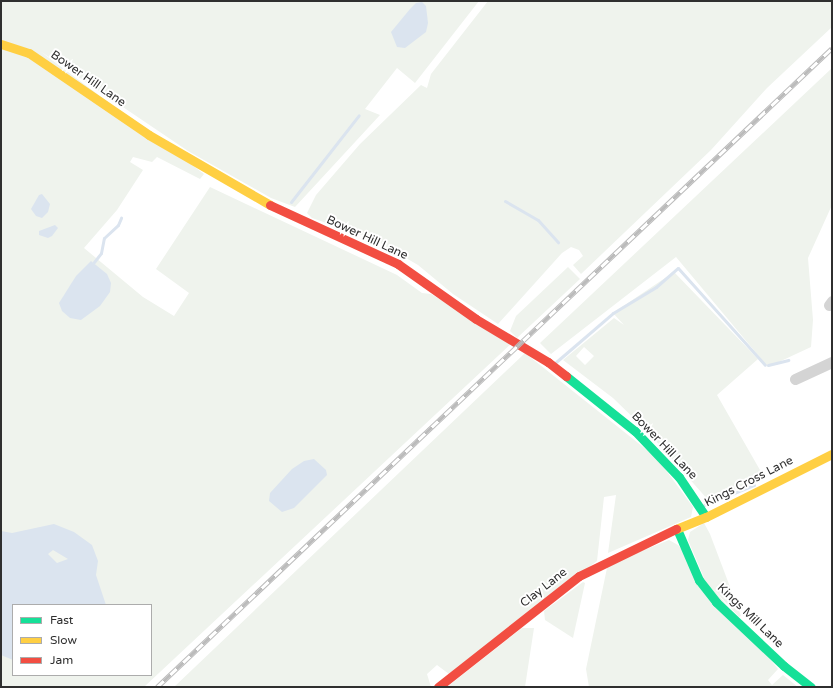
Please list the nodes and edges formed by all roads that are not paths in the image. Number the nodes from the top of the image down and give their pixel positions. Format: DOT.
graph roads {
  1 [pos="1,44"];
  2 [pos="832,362"];
  3 [pos="795,379"];
  4 [pos="832,454"];
  5 [pos="706,517"];
  6 [pos="677,529"];
  7 [pos="438,687"];
  8 [pos="811,687"];
  1 -- 5 [label="street, Bower Hill Lane"];
  2 -- 3 [label="street"];
  4 -- 5 [label="street, Kings Cross Lane"];
  5 -- 6 [label="street, Kings Cross Lane"];
  6 -- 7 [label="street, Clay Lane"];
  6 -- 8 [label="street, Kings Mill Lane"];
}
